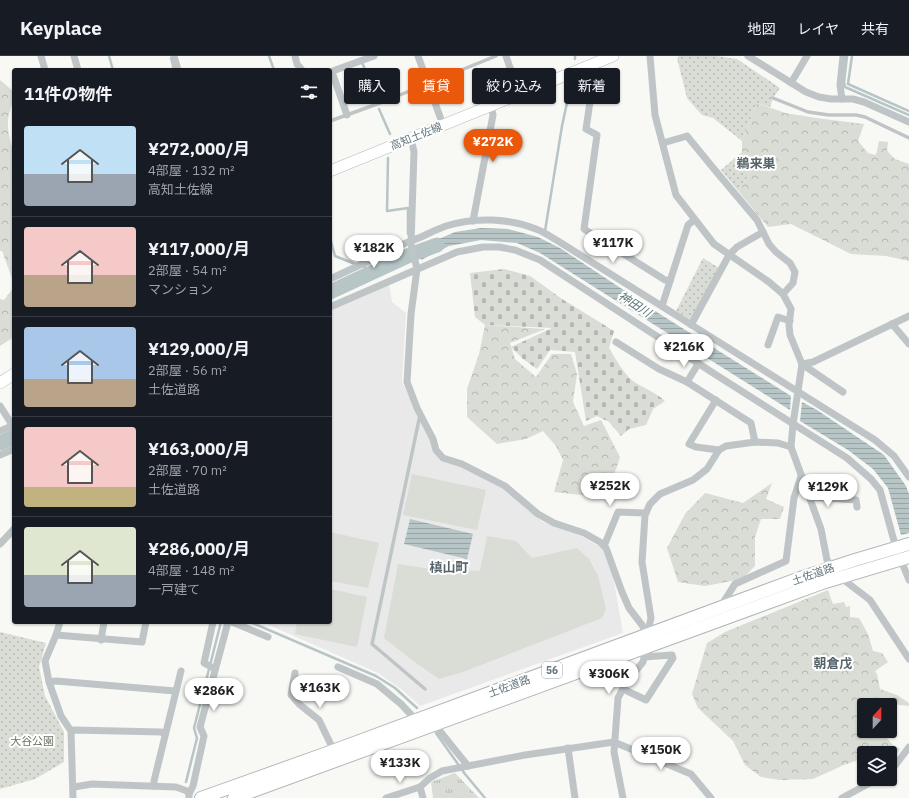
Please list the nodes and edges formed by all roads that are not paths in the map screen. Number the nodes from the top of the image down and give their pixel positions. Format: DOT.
graph roads {
  1 [pos="74,56"];
  2 [pos="174,56"];
  3 [pos="295,56"];
  4 [pos="374,56"];
  5 [pos="418,56"];
  6 [pos="496,56"];
  7 [pos="506,56"];
  8 [pos="613,56"];
  9 [pos="650,56"];
  10 [pos="748,56"];
  11 [pos="807,56"];
  12 [pos="843,56"];
  13 [pos="43,57"];
  14 [pos="590,66"];
  15 [pos="45,68"];
  16 [pos="77,68"];
  17 [pos="177,68"];
  18 [pos="300,68"];
  19 [pos="422,68"];
  20 [pos="510,68"];
  21 [pos="464,69"];
  22 [pos="332,72"];
  23 [pos="332,75"];
  24 [pos="556,79"];
  25 [pos="791,82"];
  26 [pos="408,92"];
  27 [pos="773,98"];
  28 [pos="842,99"];
  29 [pos="435,104"];
  30 [pos="495,104"];
  31 [pos="490,106"];
  32 [pos="347,115"];
  33 [pos="332,120"];
  34 [pos="909,122"];
  35 [pos="443,125"];
  36 [pos="411,138"];
  37 [pos="909,138"];
  38 [pos="663,144"];
  39 [pos="332,170"];
  40 [pos="694,220"];
  41 [pos="473,221"];
  42 [pos="763,232"];
  43 [pos="411,243"];
  44 [pos="729,255"];
  45 [pos="417,267"];
  46 [pos="332,278"];
  47 [pos="670,281"];
  48 [pos="783,294"];
  49 [pos="332,306"];
  50 [pos="662,306"];
  51 [pos="909,316"];
  52 [pos="790,321"];
  53 [pos="892,324"];
  54 [pos="691,325"];
  55 [pos="616,342"];
  56 [pos="909,344"];
  57 [pos="768,345"];
  58 [pos="698,364"];
  59 [pos="802,364"];
  60 [pos="12,375"];
  61 [pos="687,382"];
  62 [pos="0,383"];
  63 [pos="843,392"];
  64 [pos="797,393"];
  65 [pos="716,400"];
  66 [pos="0,406"];
  67 [pos="421,414"];
  68 [pos="793,422"];
  69 [pos="12,423"];
  70 [pos="12,427"];
  71 [pos="0,431"];
  72 [pos="755,442"];
  73 [pos="791,447"];
  74 [pos="12,450"];
  75 [pos="719,450"];
  76 [pos="0,455"];
  77 [pos="909,475"];
  78 [pos="801,476"];
  79 [pos="810,497"];
  80 [pos="857,506"];
  81 [pos="646,513"];
  82 [pos="12,531"];
  83 [pos="0,544"];
  84 [pos="604,546"];
  85 [pos="904,552"];
  86 [pos="831,568"];
  87 [pos="842,578"];
  88 [pos="909,580"];
  89 [pos="720,608"];
  90 [pos="59,624"];
  91 [pos="104,624"];
  92 [pos="146,624"];
  93 [pos="213,624"];
  94 [pos="227,624"];
  95 [pos="237,624"];
  96 [pos="56,635"];
  97 [pos="647,635"];
  98 [pos="268,637"];
  99 [pos="101,640"];
  100 [pos="645,653"];
  101 [pos="909,659"];
  102 [pos="338,667"];
  103 [pos="211,668"];
  104 [pos="181,671"];
  105 [pos="294,672"];
  106 [pos="49,682"];
  107 [pos="425,689"];
  108 [pos="623,689"];
  109 [pos="175,691"];
  110 [pos="416,720"];
  111 [pos="435,725"];
  112 [pos="71,731"];
  113 [pos="165,734"];
  114 [pos="614,742"];
  115 [pos="568,748"];
  116 [pos="334,750"];
  117 [pos="908,752"];
  118 [pos="897,764"];
  119 [pos="467,766"];
  120 [pos="154,786"];
  121 [pos="864,786"];
  122 [pos="74,787"];
  123 [pos="420,788"];
  124 [pos="189,796"];
  125 [pos="73,798"];
  126 [pos="201,798"];
  127 [pos="234,798"];
  128 [pos="386,798"];
  129 [pos="423,798"];
  130 [pos="575,798"];
  131 [pos="623,798"];
  132 [pos="711,798"];
  133 [pos="842,798"];
  1 -- 16 [label="street"];
  2 -- 17 [label="street"];
  3 -- 18 [label="street"];
  4 -- 22 [label="street"];
  5 -- 19 [label="street"];
  6 -- 21 [label="lane"];
  7 -- 20 [label="street"];
  8 -- 14 [label="main road, 高知土佐線"];
  9 -- 38 [label="street"];
  10 -- 25 [label="street"];
  11 -- 25 [label="street"];
  12 -- 28 [label="street"];
  13 -- 15 [label="street"];
  14 -- 24 [label="main road, 高知土佐線"];
  14 -- 47 [label="street"];
  23 -- 32 [label="street"];
  25 -- 28 [label="street"];
  26 -- 32 [label="lane"];
  27 -- 37 [label="lane"];
  28 -- 34 [label="street"];
  29 -- 35 [label="street"];
  30 -- 31 [label="main road, 高知土佐線"];
  31 -- 35 [label="main road, 高知土佐線"];
  31 -- 41 [label="street"];
  32 -- 33 [label="lane"];
  35 -- 36 [label="main road, 高知土佐線"];
  36 -- 39 [label="main road, 高知土佐線"];
  36 -- 43 [label="street"];
  38 -- 40 [label="street"];
  38 -- 42 [label="street"];
  40 -- 44 [label="street"];
  40 -- 47 [label="street"];
  41 -- 43 [label="street"];
  41 -- 50 [label="street"];
  42 -- 44 [label="street"];
  42 -- 48 [label="street"];
  43 -- 45 [label="street"];
  43 -- 46 [label="street"];
  44 -- 48 [label="street"];
  44 -- 54 [label="street"];
  45 -- 49 [label="street"];
  45 -- 58 [label="street"];
  45 -- 67 [label="street"];
  47 -- 50 [label="street"];
  48 -- 52 [label="street"];
  50 -- 54 [label="street"];
  51 -- 53 [label="street"];
  52 -- 57 [label="street"];
  52 -- 59 [label="street"];
  53 -- 56 [label="street"];
  53 -- 59 [label="street"];
  54 -- 64 [label="street"];
  55 -- 61 [label="street"];
  58 -- 61 [label="street"];
  58 -- 68 [label="street"];
  59 -- 63 [label="street"];
  59 -- 64 [label="street"];
  60 -- 62 [label="main road"];
  61 -- 65 [label="street"];
  64 -- 68 [label="street"];
  64 -- 77 [label="street"];
  65 -- 72 [label="street"];
  65 -- 75 [label="street"];
  66 -- 69 [label="street"];
  67 -- 84 [label="street"];
  67 -- 107 [label="lane"];
  68 -- 73 [label="street"];
  68 -- 85 [label="street"];
  70 -- 71 [label="street"];
  72 -- 73 [label="street"];
  72 -- 75 [label="street"];
  73 -- 78 [label="street"];
  74 -- 76 [label="street"];
  75 -- 81 [label="street"];
  78 -- 79 [label="street"];
  78 -- 89 [label="street"];
  79 -- 80 [label="street"];
  79 -- 86 [label="street"];
  81 -- 84 [label="street"];
  81 -- 97 [label="street"];
  82 -- 83 [label="street"];
  84 -- 97 [label="street"];
  85 -- 86 [label="highway, 土佐道路 / 56"];
  85 -- 87 [label="highway, 土佐道路 / 56"];
  85 -- 88 [label="street"];
  86 -- 87 [label="street"];
  86 -- 89 [label="highway, 土佐道路 / 56"];
  87 -- 100 [label="highway, 土佐道路 / 56"];
  87 -- 101 [label="street"];
  89 -- 97 [label="highway, 土佐道路 / 56"];
  90 -- 96 [label="street"];
  91 -- 99 [label="street"];
  92 -- 99 [label="street"];
  93 -- 103 [label="street"];
  94 -- 103 [label="street"];
  95 -- 98 [label="street"];
  96 -- 99 [label="street"];
  96 -- 106 [label="street"];
  97 -- 100 [label="street"];
  97 -- 110 [label="highway, 土佐道路 / 56"];
  100 -- 108 [label="street"];
  100 -- 108 [label="street"];
  100 -- 111 [label="highway, 土佐道路 / 56"];
  102 -- 110 [label="street"];
  103 -- 124 [label="street"];
  104 -- 109 [label="street"];
  105 -- 116 [label="street"];
  106 -- 109 [label="street"];
  106 -- 112 [label="street"];
  108 -- 114 [label="street"];
  109 -- 113 [label="street"];
  110 -- 116 [label="highway, 土佐道路 / 56"];
  111 -- 119 [label="street"];
  111 -- 127 [label="highway, 土佐道路 / 56"];
  112 -- 113 [label="street"];
  112 -- 122 [label="street"];
  113 -- 120 [label="street"];
  114 -- 115 [label="street"];
  114 -- 131 [label="street"];
  114 -- 132 [label="street"];
  115 -- 119 [label="street"];
  115 -- 130 [label="street"];
  116 -- 126 [label="highway, 土佐道路 / 56"];
  117 -- 118 [label="street"];
  119 -- 123 [label="street"];
  120 -- 122 [label="street"];
  120 -- 124 [label="street"];
  121 -- 133 [label="street"];
  122 -- 125 [label="street"];
  123 -- 128 [label="street"];
  123 -- 129 [label="street"];
}
